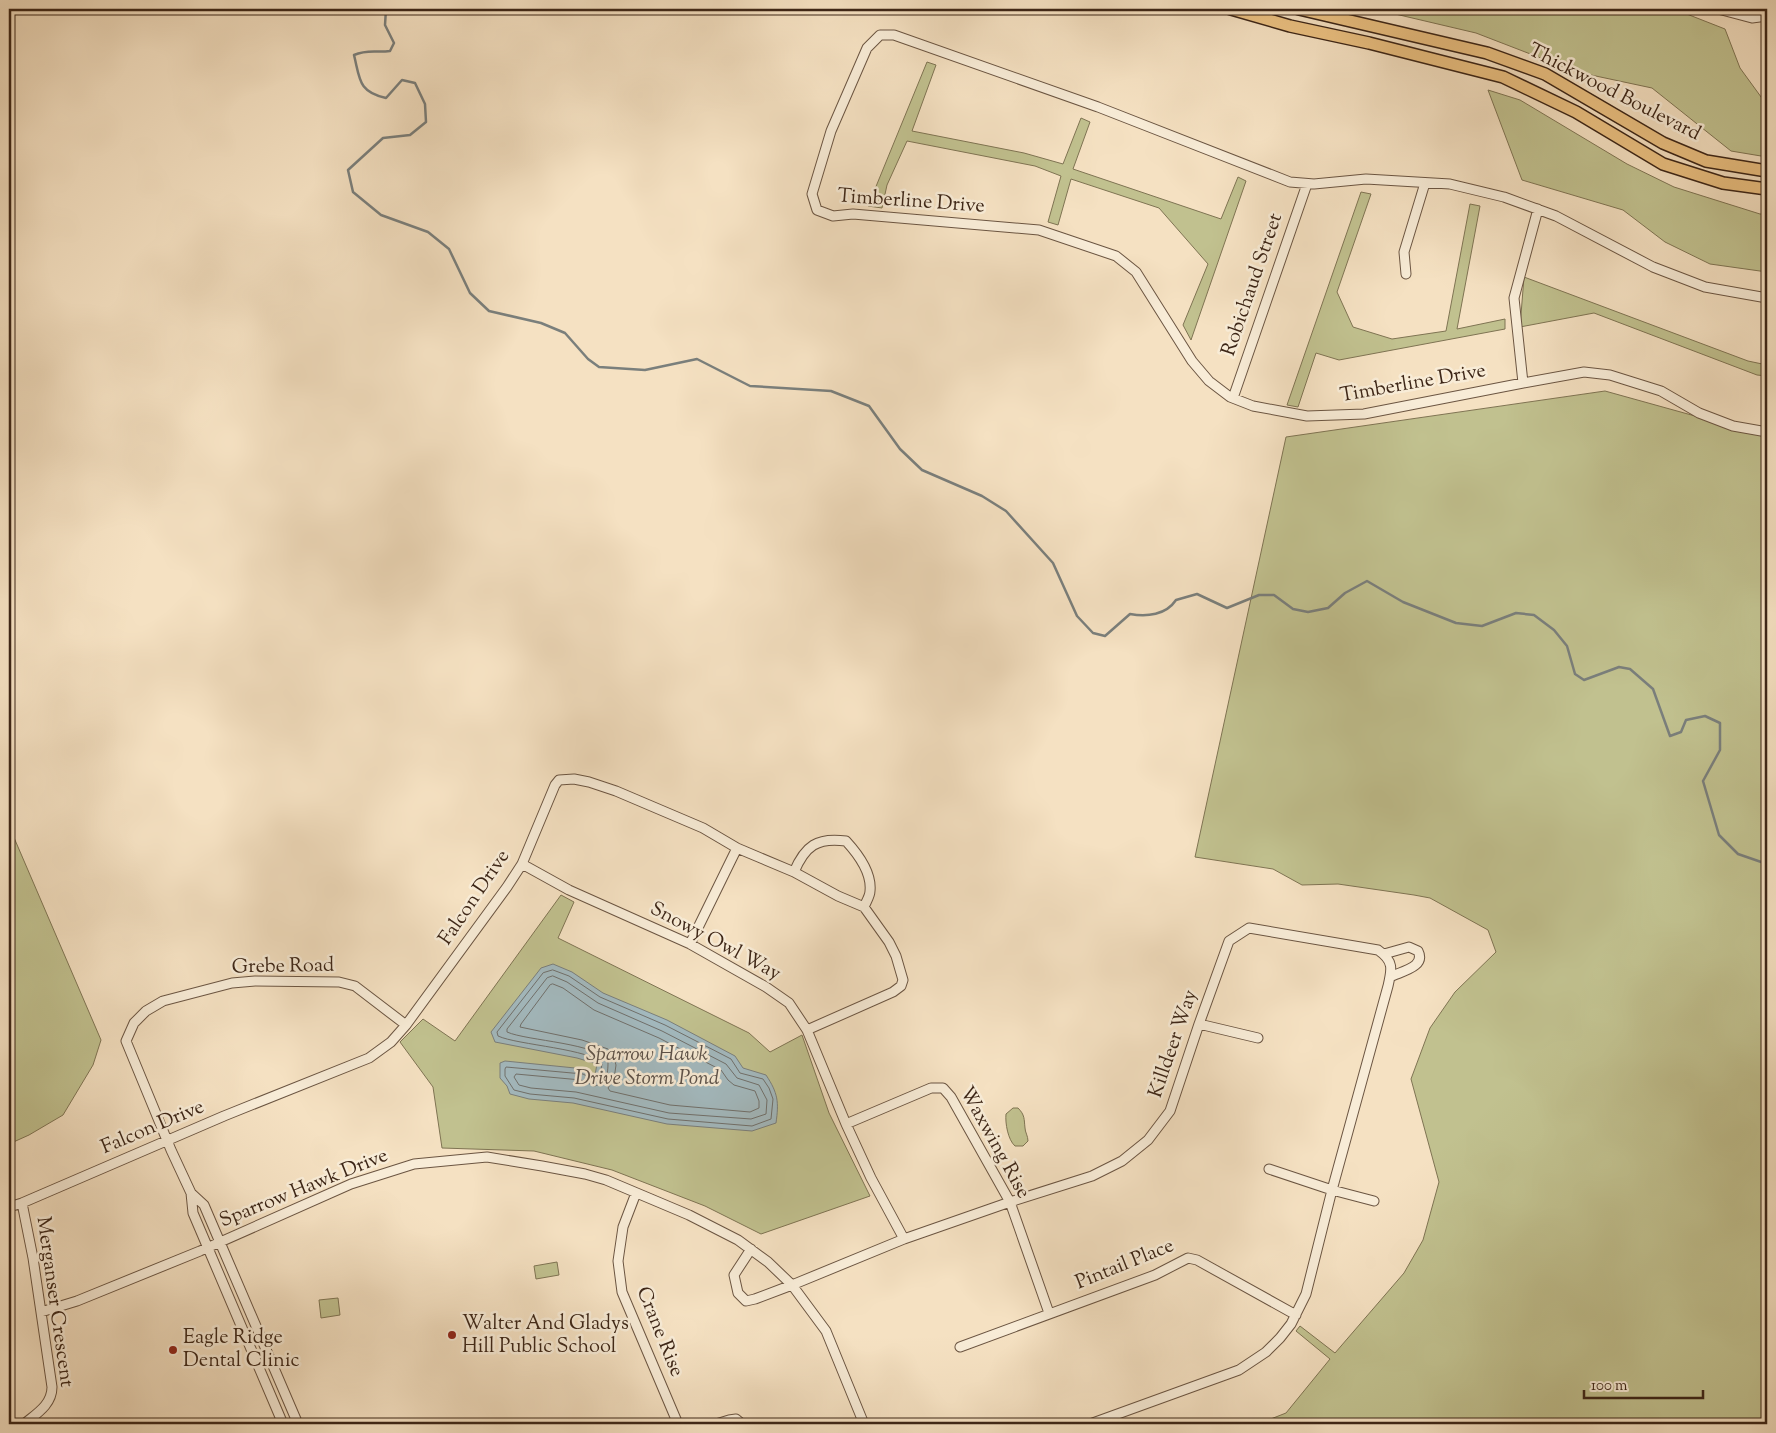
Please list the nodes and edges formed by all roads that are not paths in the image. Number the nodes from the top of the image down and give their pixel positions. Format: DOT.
graph roads {
  1 [pos="1231,9"];
  2 [pos="1299,9"];
  3 [pos="1718,9"];
  4 [pos="1767,16"];
  5 [pos="1767,171"];
  6 [pos="1425,183"];
  7 [pos="1307,184"];
  8 [pos="1767,189"];
  9 [pos="1538,209"];
  10 [pos="1406,274"];
  11 [pos="1767,298"];
  12 [pos="1523,382"];
  13 [pos="1233,398"];
  14 [pos="1767,432"];
  15 [pos="737,848"];
  16 [pos="522,864"];
  17 [pos="794,872"];
  18 [pos="864,907"];
  19 [pos="690,944"];
  20 [pos="1384,954"];
  21 [pos="1390,977"];
  22 [pos="1199,1024"];
  23 [pos="406,1025"];
  24 [pos="807,1030"];
  25 [pos="1258,1038"];
  26 [pos="846,1124"];
  27 [pos="167,1140"];
  28 [pos="1268,1169"];
  29 [pos="1332,1190"];
  30 [pos="191,1193"];
  31 [pos="636,1193"];
  32 [pos="1374,1201"];
  33 [pos="1010,1202"];
  34 [pos="22,1203"];
  35 [pos="9,1207"];
  36 [pos="904,1239"];
  37 [pos="220,1242"];
  38 [pos="207,1248"];
  39 [pos="751,1249"];
  40 [pos="792,1285"];
  41 [pos="41,1312"];
  42 [pos="1049,1313"];
  43 [pos="1296,1315"];
  44 [pos="960,1347"];
  45 [pos="24,1424"];
  46 [pos="283,1424"];
  47 [pos="298,1424"];
  48 [pos="678,1424"];
  49 [pos="716,1424"];
  50 [pos="742,1424"];
  51 [pos="864,1424"];
  52 [pos="1090,1424"];
  1 -- 8 [label="main road, Thickwood Boulevard"];
  2 -- 5 [label="main road, Thickwood Boulevard"];
  3 -- 4 [label="street"];
  6 -- 7 [label="street, Timberline Drive"];
  6 -- 9 [label="street, Timberline Drive"];
  6 -- 10 [label="street"];
  7 -- 13 [label="street, Robichaud Street"];
  7 -- 13 [label="street, Timberline Drive"];
  9 -- 11 [label="street, Timberline Drive"];
  9 -- 12 [label="street"];
  12 -- 13 [label="street, Timberline Drive"];
  12 -- 14 [label="street, Timberline Drive"];
  15 -- 16 [label="street, Falcon Drive"];
  15 -- 17 [label="street, Falcon Drive"];
  15 -- 19 [label="street"];
  16 -- 19 [label="street, Snowy Owl Way"];
  16 -- 23 [label="street, Falcon Drive"];
  17 -- 18 [label="street, Falcon Drive"];
  17 -- 18 [label="street"];
  18 -- 24 [label="street"];
  19 -- 24 [label="street, Snowy Owl Way"];
  20 -- 21 [label="street"];
  20 -- 21 [label="street"];
  20 -- 22 [label="street, Killdeer Way"];
  21 -- 29 [label="street"];
  22 -- 25 [label="street"];
  22 -- 33 [label="street, Killdeer Way"];
  23 -- 27 [label="street, Falcon Drive"];
  23 -- 27 [label="street, Grebe Road"];
  24 -- 26 [label="street, Snowy Owl Way"];
  26 -- 33 [label="street, Waxwing Rise"];
  26 -- 36 [label="street, Snowy Owl Way"];
  27 -- 30 [label="street, Grebe Road"];
  27 -- 34 [label="street, Falcon Drive"];
  28 -- 29 [label="street"];
  29 -- 32 [label="street"];
  29 -- 43 [label="street"];
  30 -- 37 [label="street"];
  30 -- 38 [label="street"];
  31 -- 37 [label="street, Sparrow Hawk Drive"];
  31 -- 39 [label="street, Sparrow Hawk Drive"];
  31 -- 48 [label="street, Crane Rise"];
  33 -- 36 [label="street, Killdeer Way"];
  33 -- 42 [label="street, Waxwing Rise"];
  34 -- 35 [label="street, Falcon Drive"];
  34 -- 41 [label="street, Merganser Crescent"];
  36 -- 40 [label="street, Killdeer Way"];
  37 -- 38 [label="street, Sparrow Hawk Drive"];
  37 -- 47 [label="street"];
  38 -- 41 [label="street, Sparrow Hawk Drive"];
  38 -- 46 [label="street"];
  39 -- 40 [label="street, Sparrow Hawk Drive"];
  39 -- 40 [label="street, Killdeer Way"];
  40 -- 51 [label="street, Sparrow Hawk Drive"];
  41 -- 45 [label="street, Merganser Crescent"];
  42 -- 43 [label="street, Pintail Place"];
  42 -- 44 [label="street, Pintail Place"];
  43 -- 52 [label="street"];
  49 -- 50 [label="street"];
}
